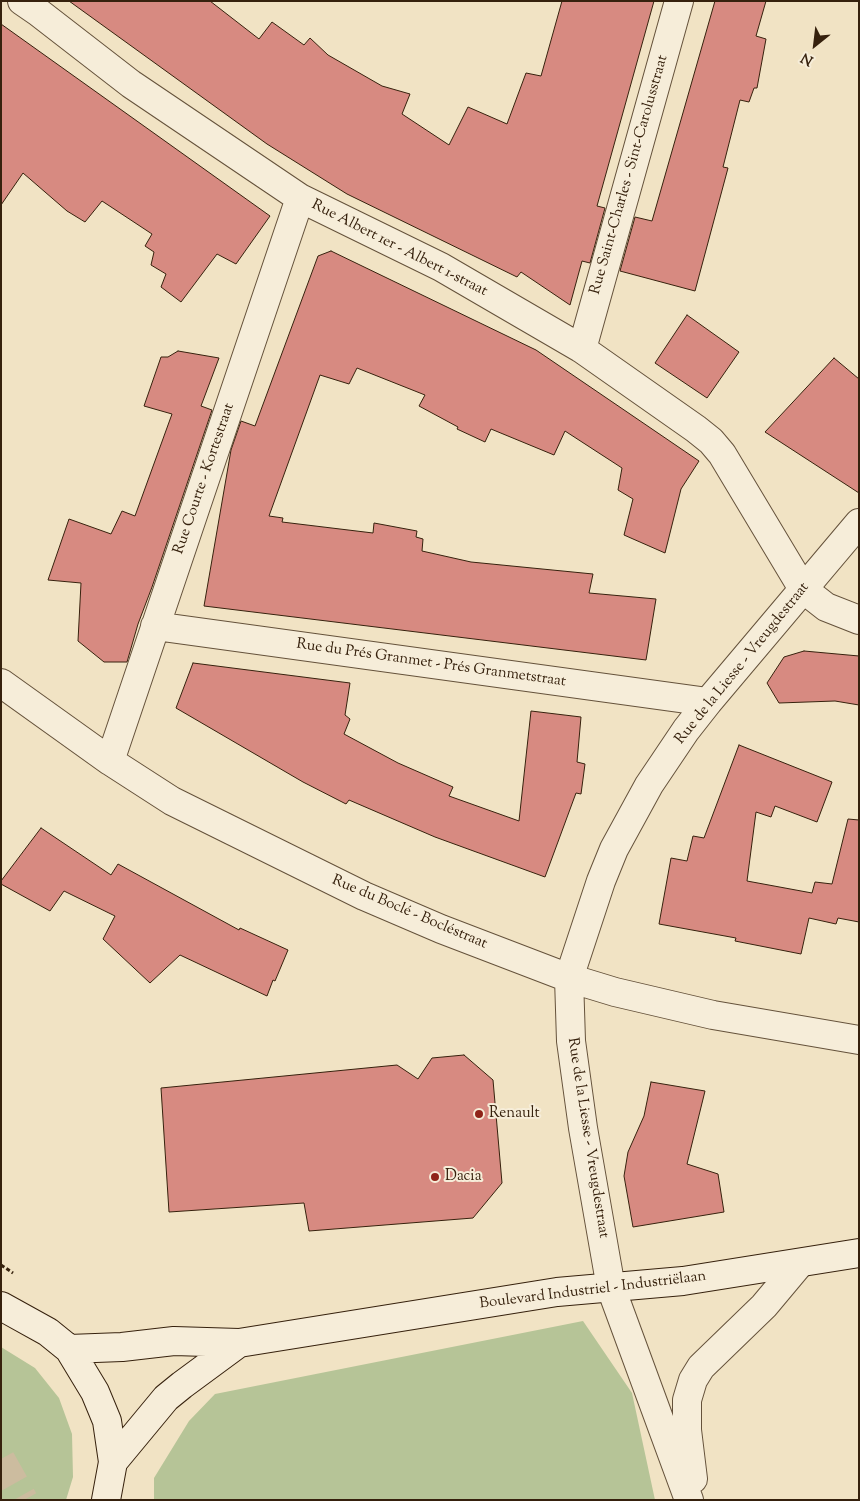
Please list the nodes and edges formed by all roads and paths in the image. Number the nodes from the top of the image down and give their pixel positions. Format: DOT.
graph roads {
  1 [pos="22,1"];
  2 [pos="679,1"];
  3 [pos="300,198"];
  4 [pos="582,350"];
  5 [pos="859,523"];
  6 [pos="803,589"];
  7 [pos="859,620"];
  8 [pos="155,626"];
  9 [pos="1,683"];
  10 [pos="708,702"];
  11 [pos="110,761"];
  12 [pos="569,978"];
  13 [pos="859,1040"];
  14 [pos="859,1253"];
  15 [pos="800,1263"];
  16 [pos="611,1288"];
  17 [pos="1,1306"];
  18 [pos="239,1343"];
  19 [pos="70,1350"];
  20 [pos="113,1462"];
  21 [pos="106,1500"];
  22 [pos="690,1500"];
  23 [pos="696,1500"];
  1 -- 3 [label="street, Rue Albert 1er - Albert 1-straat"];
  2 -- 4 [label="street, Rue Saint-Charles - Sint-Carolusstraat"];
  3 -- 4 [label="street, Rue Albert 1er - Albert 1-straat"];
  3 -- 8 [label="street, Rue Courte - Kortestraat"];
  4 -- 6 [label="street, Rue Albert 1er - Albert 1-straat"];
  5 -- 6 [label="street, Rue de la Liesse - Vreugdestraat"];
  6 -- 7 [label="street"];
  6 -- 10 [label="street, Rue de la Liesse - Vreugdestraat"];
  8 -- 10 [label="street, Rue du Prés Granmet - Prés Granmetstraat"];
  8 -- 11 [label="street, Rue Courte - Kortestraat"];
  9 -- 11 [label="street, Rue du Boclé - Bocléstraat"];
  10 -- 12 [label="street, Rue de la Liesse - Vreugdestraat"];
  11 -- 12 [label="street, Rue du Boclé - Bocléstraat"];
  12 -- 13 [label="street, Rue du Boclé - Bocléstraat"];
  12 -- 16 [label="street, Rue de la Liesse - Vreugdestraat"];
  14 -- 15 [label="street, Boulevard Industriel - Industriëlaan"];
  15 -- 16 [label="street, Boulevard Industriel - Industriëlaan"];
  15 -- 23 [label="street"];
  16 -- 18 [label="street, Boulevard Industriel - Industriëlaan"];
  16 -- 22 [label="street, Rue de la Liesse - Vreugdestraat"];
  17 -- 19 [label="street"];
  18 -- 19 [label="street, Boulevard Industriel - Industriëlaan"];
  18 -- 20 [label="street, Boulevard Industriel - Industriëlaan"];
  19 -- 20 [label="street"];
  20 -- 21 [label="street"];
}
